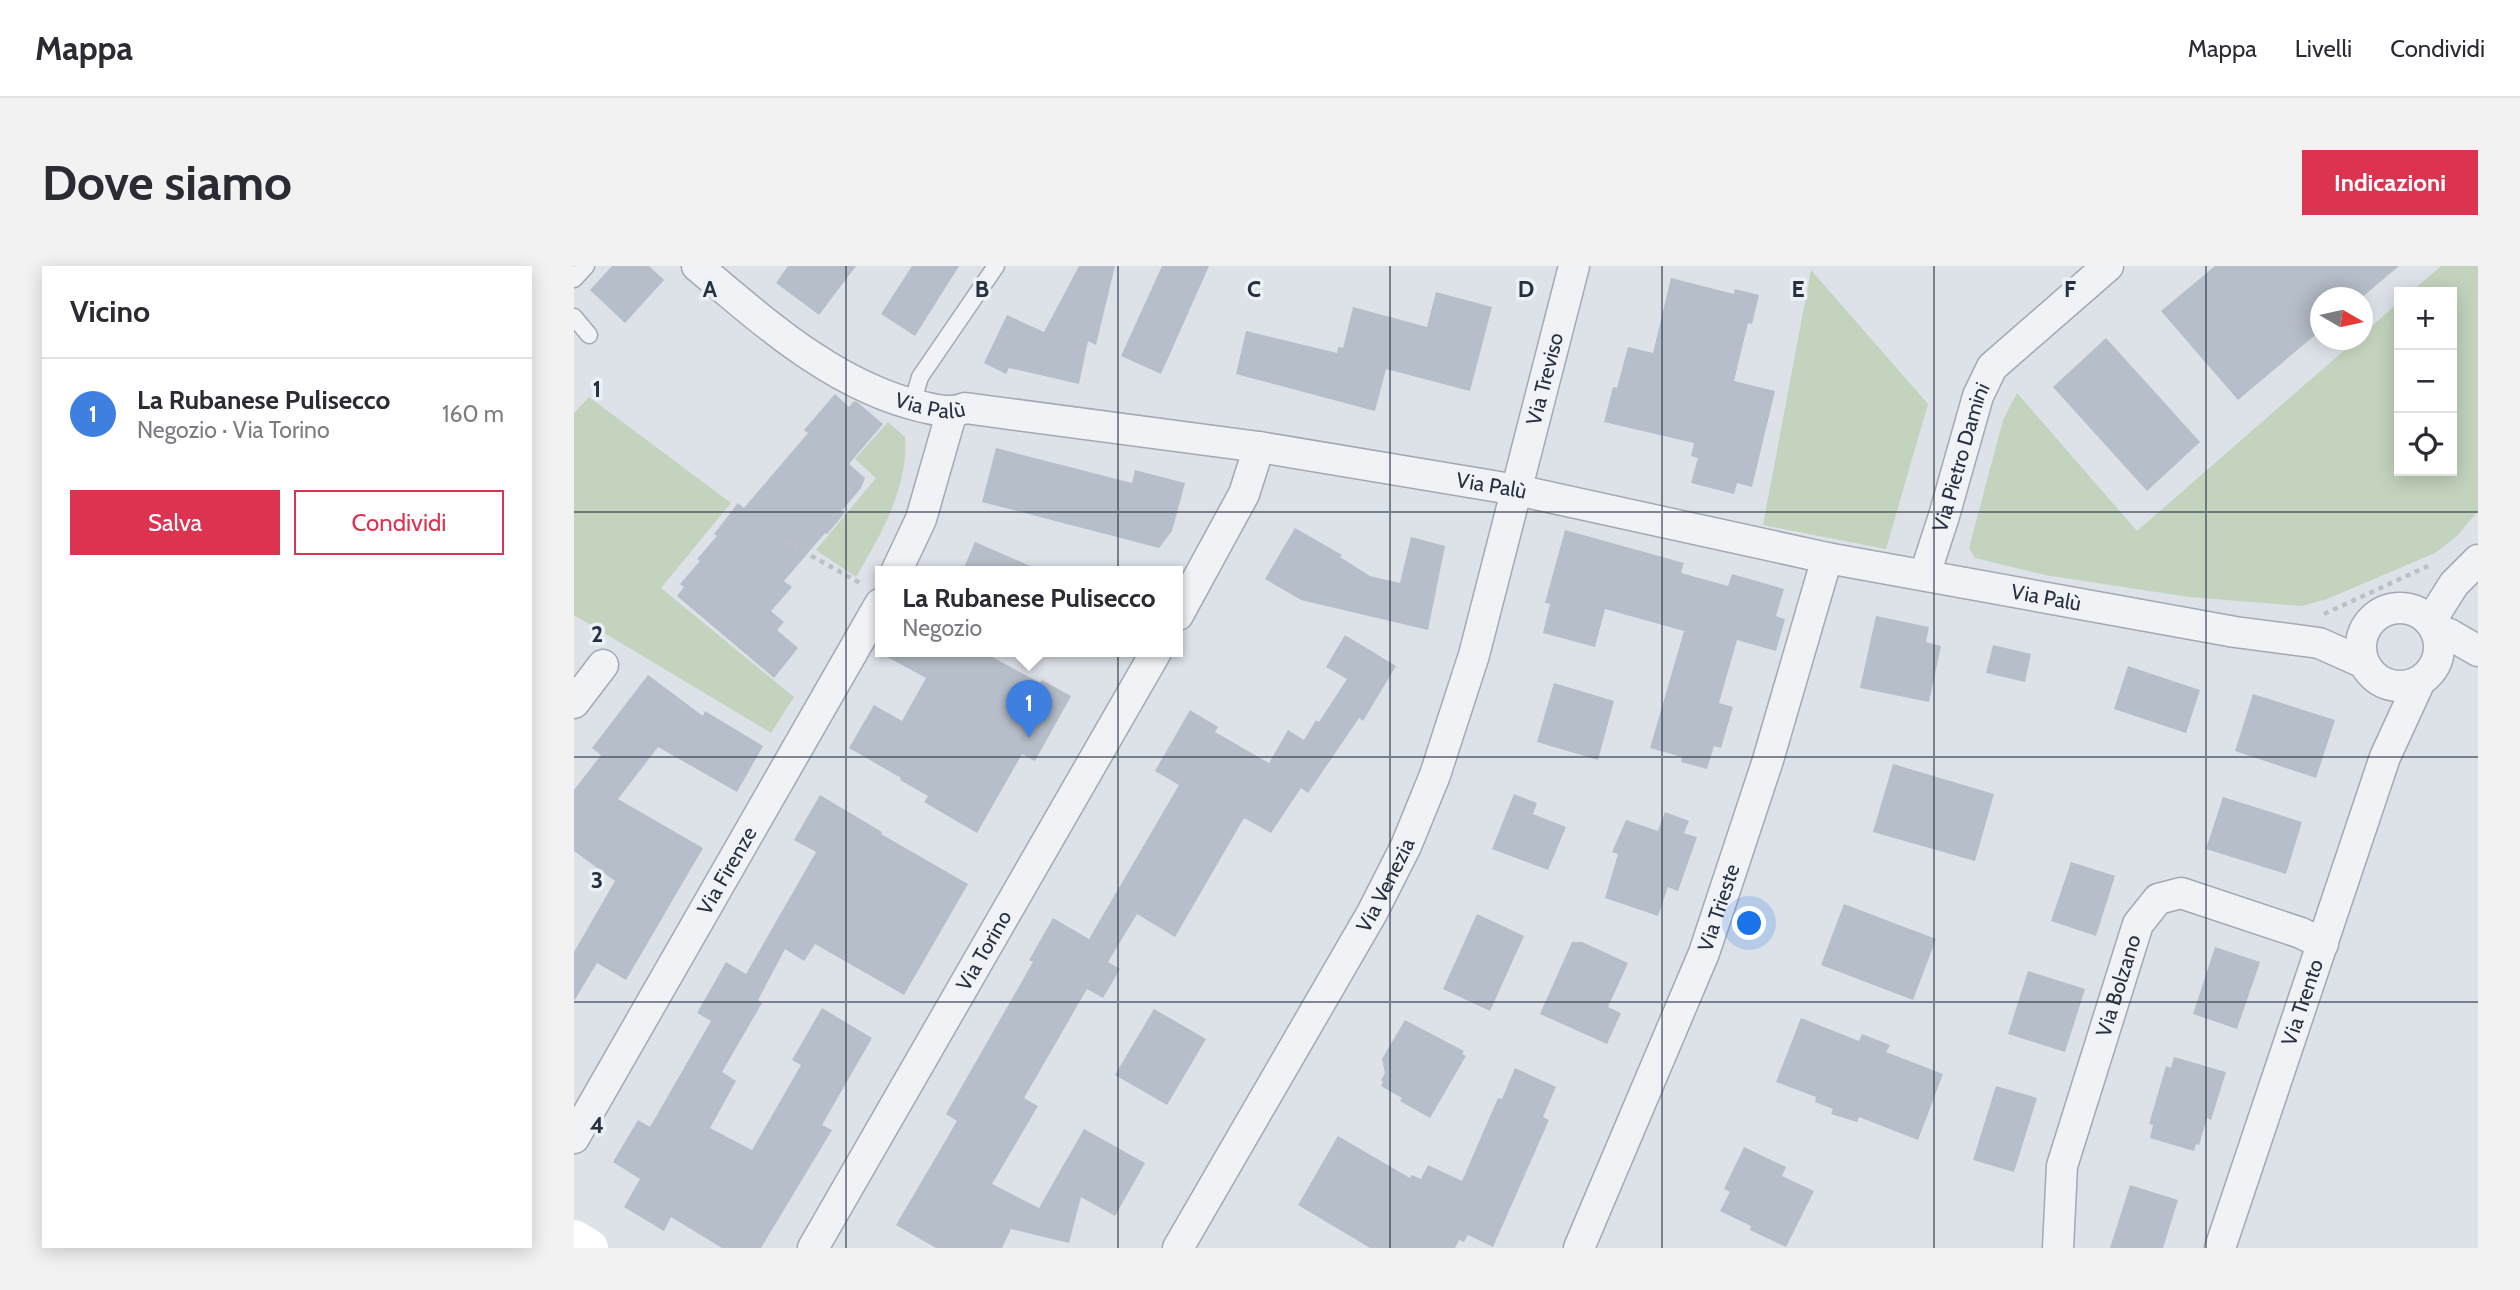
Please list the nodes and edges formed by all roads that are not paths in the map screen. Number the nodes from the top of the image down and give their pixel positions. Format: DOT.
graph roads {
  1 [pos="586,266"];
  2 [pos="697,266"];
  3 [pos="996,266"];
  4 [pos="1574,266"];
  5 [pos="2108,266"];
  6 [pos="574,279"];
  7 [pos="574,317"];
  8 [pos="589,335"];
  9 [pos="912,404"];
  10 [pos="955,412"];
  11 [pos="1259,447"];
  12 [pos="1517,490"];
  13 [pos="1827,558"];
  14 [pos="2478,560"];
  15 [pos="899,566"];
  16 [pos="1925,574"];
  17 [pos="2454,584"];
  18 [pos="873,596"];
  19 [pos="1183,606"];
  20 [pos="2398,608"];
  21 [pos="2371,620"];
  22 [pos="2433,626"];
  23 [pos="2315,643"];
  24 [pos="2478,651"];
  25 [pos="1153,657"];
  26 [pos="2478,662"];
  27 [pos="604,665"];
  28 [pos="2372,672"];
  29 [pos="2428,672"];
  30 [pos="574,703"];
  31 [pos="2385,757"];
  32 [pos="2323,944"];
  33 [pos="574,1138"];
  34 [pos="574,1239"];
  35 [pos="589,1248"];
  36 [pos="813,1248"];
  37 [pos="1178,1248"];
  38 [pos="1579,1248"];
  39 [pos="2058,1248"];
  40 [pos="2220,1248"];
  1 -- 6 [label="lane"];
  2 -- 9 [label="street, Via Palù"];
  3 -- 9 [label="lane"];
  4 -- 12 [label="street, Via Treviso"];
  5 -- 16 [label="street, Via Pietro Damini"];
  7 -- 8 [label="lane"];
  9 -- 10 [label="street, Via Palù"];
  10 -- 11 [label="street, Via Palù"];
  10 -- 15 [label="street"];
  11 -- 12 [label="street, Via Palù"];
  11 -- 19 [label="street"];
  12 -- 13 [label="street, Via Palù"];
  12 -- 37 [label="street, Via Venezia"];
  13 -- 16 [label="street, Via Palù"];
  13 -- 38 [label="street, Via Trieste"];
  14 -- 17 [label="street"];
  16 -- 23 [label="street, Via Palù"];
  17 -- 20 [label="street"];
  17 -- 22 [label="street"];
  18 -- 33 [label="street, Via Firenze"];
  20 -- 21 [label="street"];
  20 -- 22 [label="street"];
  21 -- 23 [label="street"];
  21 -- 28 [label="street"];
  22 -- 24 [label="street"];
  22 -- 29 [label="street"];
  23 -- 28 [label="street, Via Palù"];
  25 -- 36 [label="street, Via Torino"];
  26 -- 29 [label="street, Via Palù"];
  27 -- 30 [label="street"];
  28 -- 29 [label="street, Via Palù"];
  28 -- 31 [label="street, Via Trento"];
  29 -- 31 [label="street, Via Trento"];
  31 -- 32 [label="street, Via Trento"];
  32 -- 39 [label="street, Via Bolzano"];
  32 -- 40 [label="street, Via Trento"];
  34 -- 35 [label="street"];
}
